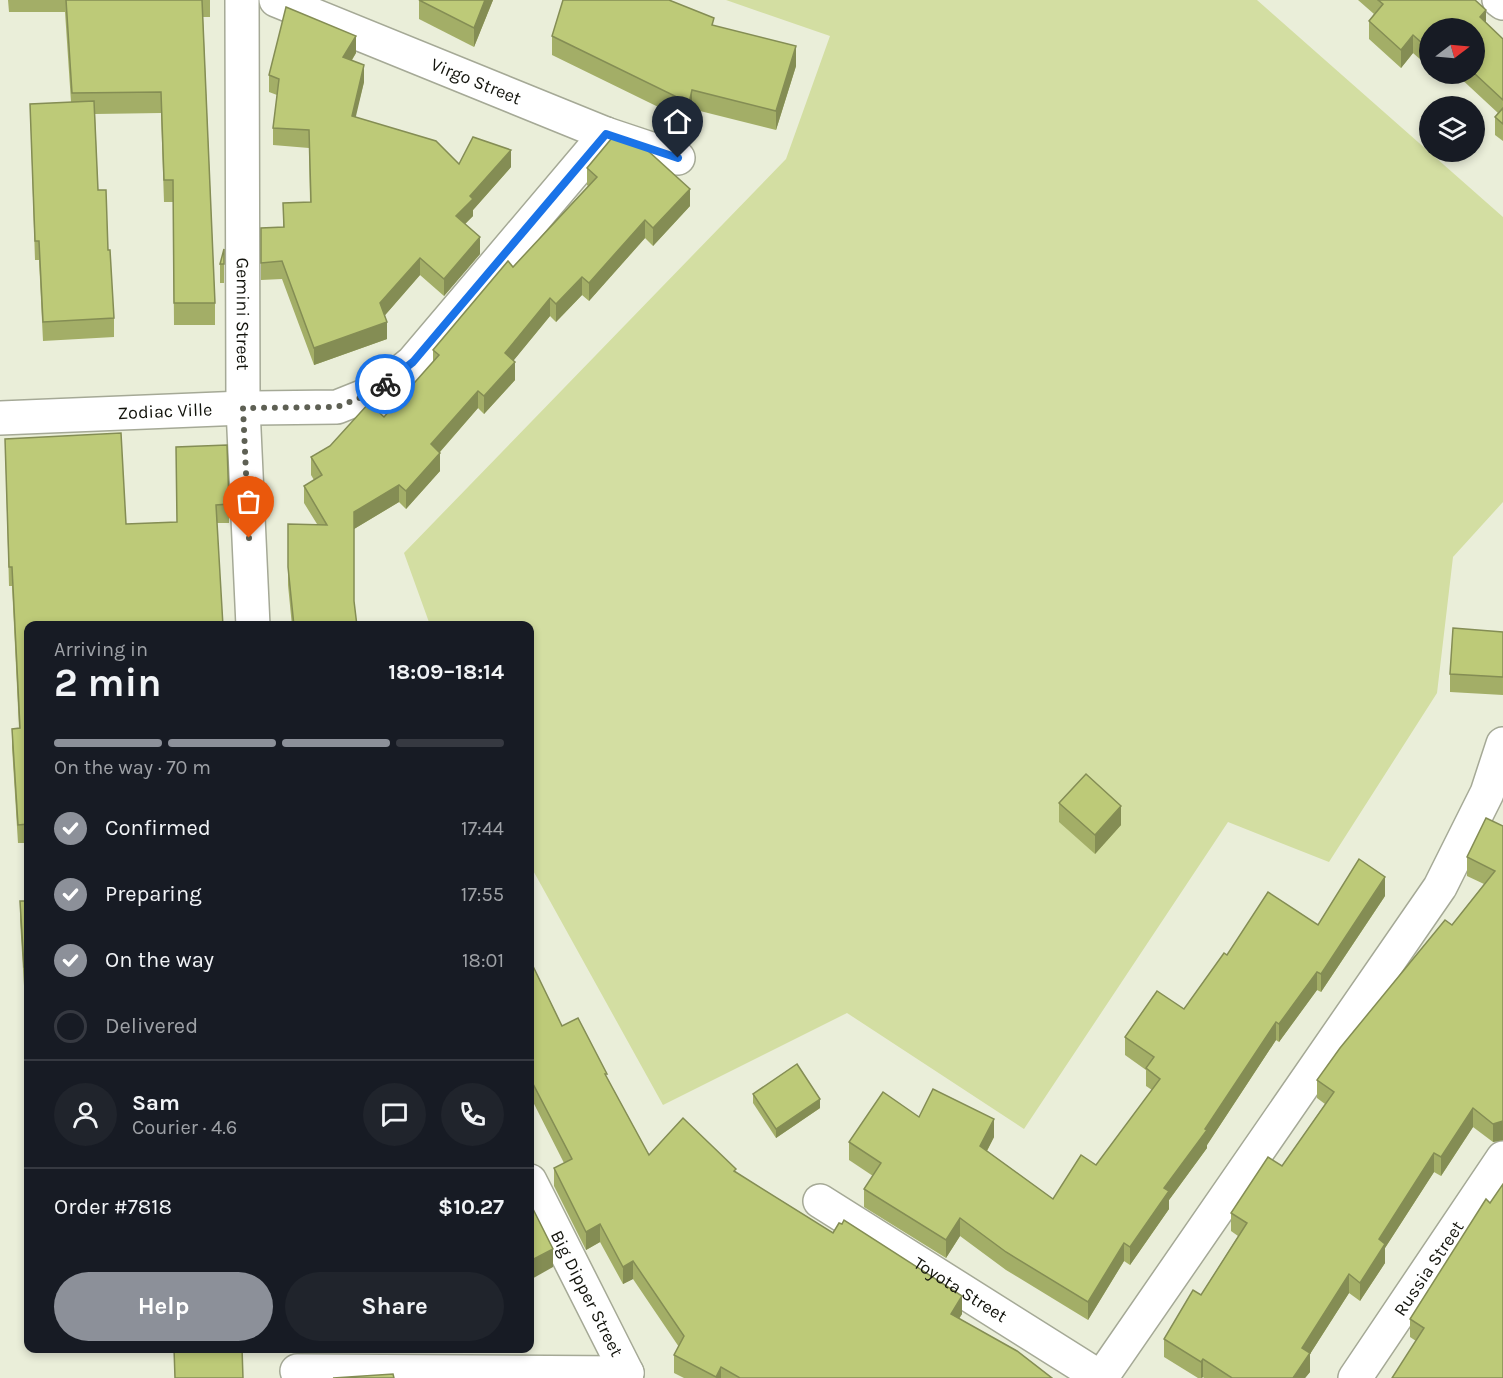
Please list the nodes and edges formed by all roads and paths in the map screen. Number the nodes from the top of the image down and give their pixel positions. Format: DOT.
graph roads {
  1 [pos="242,0"];
  2 [pos="276,0"];
  3 [pos="1499,0"];
  4 [pos="1503,3"];
  5 [pos="606,134"];
  6 [pos="678,158"];
  7 [pos="243,408"];
  8 [pos="0,418"];
  9 [pos="253,621"];
  10 [pos="1503,744"];
  11 [pos="1503,1158"];
  12 [pos="534,1189"];
  13 [pos="820,1201"];
  14 [pos="297,1366"];
  15 [pos="631,1375"];
  16 [pos="1101,1378"];
  17 [pos="1355,1378"];
  1 -- 7 [label="street, Gemini Street"];
  2 -- 5 [label="street, Virgo Street"];
  3 -- 4 [label="street"];
  5 -- 6 [label="street, Virgo Street"];
  5 -- 7 [label="street, Zodiac Ville"];
  7 -- 8 [label="street, Zodiac Ville"];
  7 -- 9 [label="street, Gemini Street"];
  10 -- 16 [label="street"];
  11 -- 17 [label="street, Russia Street"];
  12 -- 15 [label="street, Big Dipper Street"];
  13 -- 16 [label="street, Toyota Street"];
  14 -- 15 [label="street"];
}
